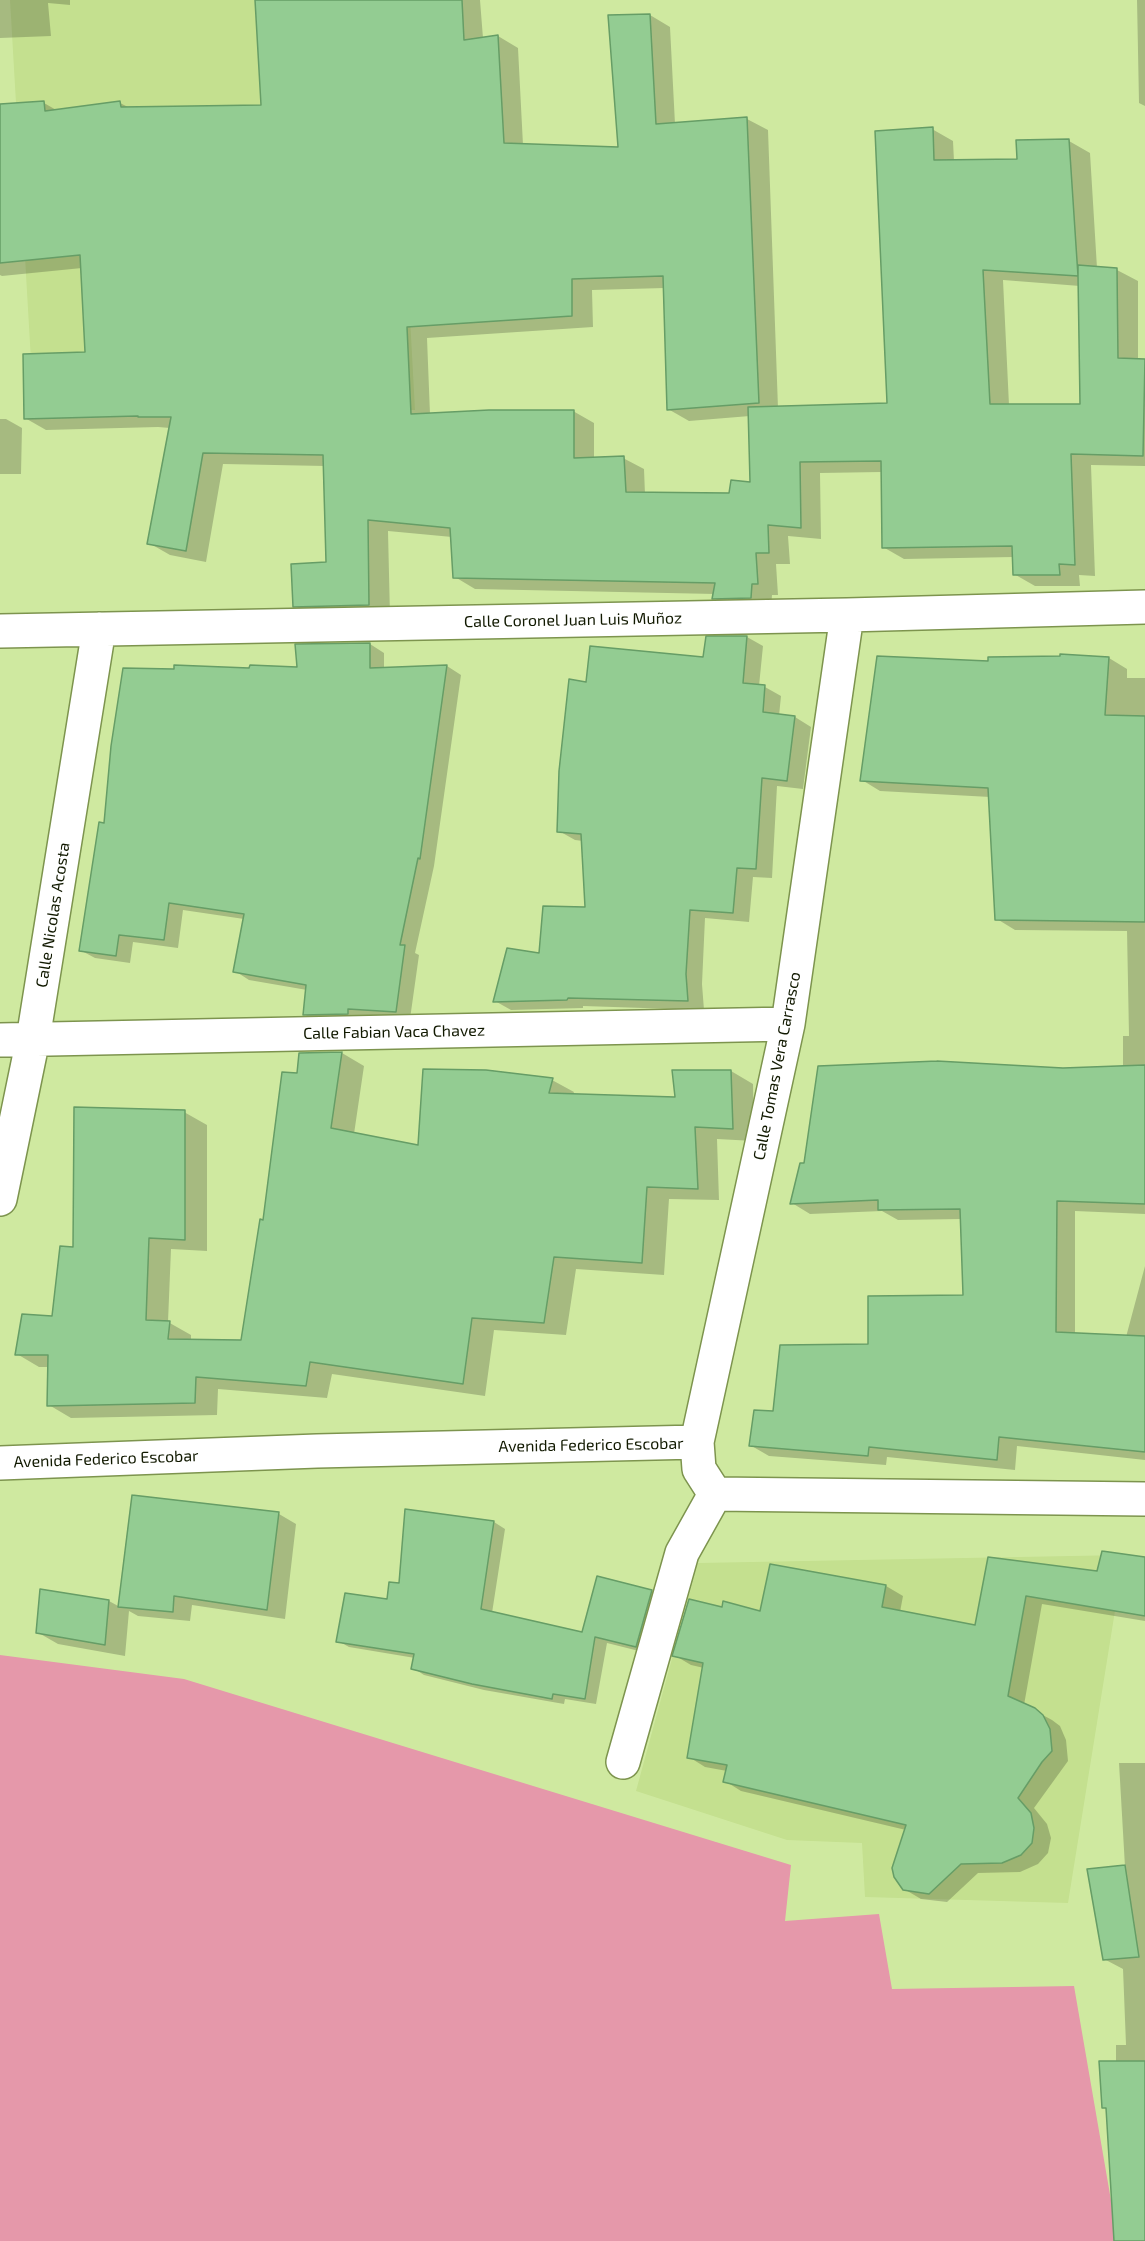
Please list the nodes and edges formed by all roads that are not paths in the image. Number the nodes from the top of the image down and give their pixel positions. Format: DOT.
graph roads {
  1 [pos="1145,607"];
  2 [pos="847,615"];
  3 [pos="99,629"];
  4 [pos="0,631"];
  5 [pos="788,1024"];
  6 [pos="33,1039"];
  7 [pos="0,1040"];
  8 [pos="0,1199"];
  9 [pos="697,1442"];
  10 [pos="0,1463"];
  11 [pos="715,1494"];
  12 [pos="1145,1499"];
  13 [pos="622,1762"];
  1 -- 2 [label="street, Calle Coronel Juan Luis Muñoz"];
  2 -- 3 [label="street, Calle Coronel Juan Luis Muñoz"];
  2 -- 5 [label="street, Calle Tomas Vera Carrasco"];
  3 -- 4 [label="street, Calle Coronel Juan Luis Muñoz"];
  3 -- 6 [label="street, Calle Nicolas Acosta"];
  5 -- 6 [label="street, Calle Fabian Vaca Chavez"];
  5 -- 9 [label="street, Calle Tomas Vera Carrasco"];
  6 -- 7 [label="street, Calle Fabian Vaca Chavez"];
  6 -- 8 [label="street, Calle Nicolas Acosta"];
  9 -- 10 [label="street, Avenida Federico Escobar"];
  9 -- 11 [label="street, Avenida Federico Escobar"];
  11 -- 12 [label="street"];
  11 -- 13 [label="street"];
}
